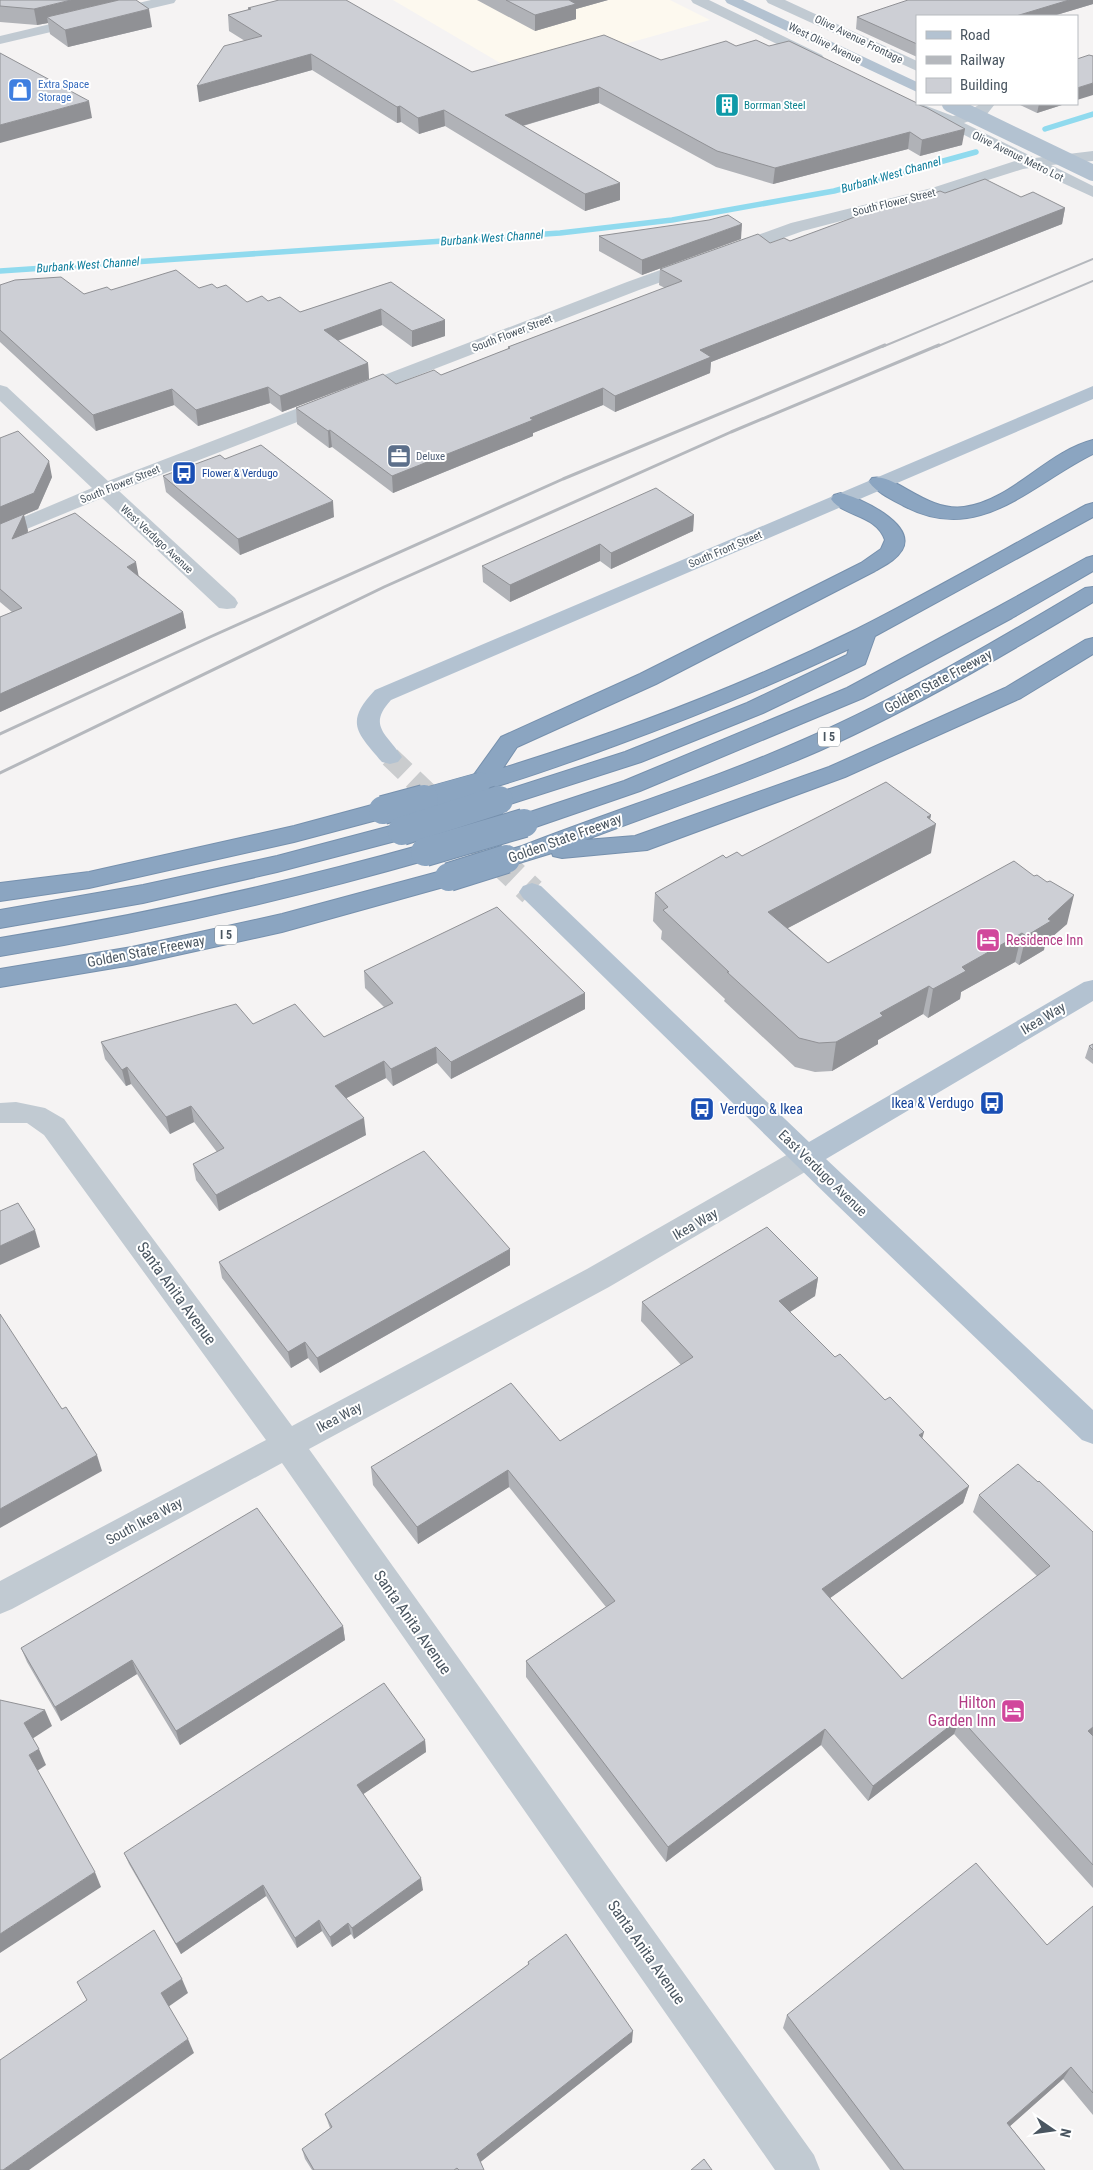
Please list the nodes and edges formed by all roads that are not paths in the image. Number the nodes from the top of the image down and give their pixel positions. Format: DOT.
graph roads {
  1 [pos="169,0"];
  2 [pos="698,0"];
  3 [pos="732,0"];
  4 [pos="773,0"];
  5 [pos="1,39"];
  6 [pos="830,65"];
  7 [pos="916,67"];
  8 [pos="916,88"];
  9 [pos="900,99"];
  10 [pos="952,105"];
  11 [pos="987,107"];
  12 [pos="944,120"];
  13 [pos="1093,156"];
  14 [pos="1077,159"];
  15 [pos="1034,163"];
  16 [pos="1093,173"];
  17 [pos="1093,192"];
  18 [pos="0,391"];
  19 [pos="1093,392"];
  20 [pos="1093,446"];
  21 [pos="879,482"];
  22 [pos="103,490"];
  23 [pos="841,499"];
  24 [pos="1093,509"];
  25 [pos="0,534"];
  26 [pos="1093,562"];
  27 [pos="1093,593"];
  28 [pos="227,604"];
  29 [pos="866,633"];
  30 [pos="1093,645"];
  31 [pos="390,757"];
  32 [pos="480,783"];
  33 [pos="544,849"];
  34 [pos="0,892"];
  35 [pos="532,892"];
  36 [pos="0,919"];
  37 [pos="0,947"];
  38 [pos="0,978"];
  39 [pos="1093,989"];
  40 [pos="0,1113"];
  41 [pos="807,1157"];
  42 [pos="1093,1430"];
  43 [pos="288,1444"];
  44 [pos="0,1598"];
  45 [pos="798,2170"];
  1 -- 5 [label="street"];
  2 -- 6 [label="street"];
  3 -- 8 [label="main road, West Olive Avenue"];
  4 -- 7 [label="street, Olive Avenue Frontage"];
  9 -- 12 [label="street"];
  10 -- 16 [label="main road, bridge"];
  11 -- 12 [label="street"];
  11 -- 14 [label="street, Olive Avenue Metro Lot"];
  12 -- 15 [label="street, Olive Avenue Metro Lot"];
  13 -- 14 [label="street, South Flower Street"];
  14 -- 15 [label="street, South Flower Street"];
  15 -- 17 [label="street, Olive Avenue Metro Lot"];
  15 -- 22 [label="street, South Flower Street"];
  18 -- 22 [label="street, West Verdugo Avenue"];
  19 -- 21 [label="main road, South Front Street"];
  20 -- 21 [label="highway"];
  21 -- 23 [label="main road, South Front Street"];
  22 -- 25 [label="street, South Flower Street"];
  22 -- 28 [label="street, West Verdugo Avenue"];
  23 -- 31 [label="main road, South Front Street"];
  23 -- 32 [label="highway"];
  24 -- 29 [label="highway"];
  26 -- 37 [label="highway, bridge"];
  27 -- 33 [label="highway, Golden State Freeway / I 5"];
  29 -- 32 [label="highway"];
  29 -- 36 [label="highway, bridge"];
  30 -- 33 [label="highway"];
  32 -- 34 [label="highway, bridge"];
  33 -- 38 [label="highway, Golden State Freeway / I 5, bridge"];
  35 -- 41 [label="main road, East Verdugo Avenue"];
  39 -- 41 [label="main road, Ikea Way"];
  40 -- 43 [label="street, Santa Anita Avenue"];
  41 -- 42 [label="main road, East Verdugo Avenue"];
  41 -- 43 [label="street, Ikea Way"];
  43 -- 44 [label="street, South Ikea Way"];
  43 -- 45 [label="street, Santa Anita Avenue"];
}
